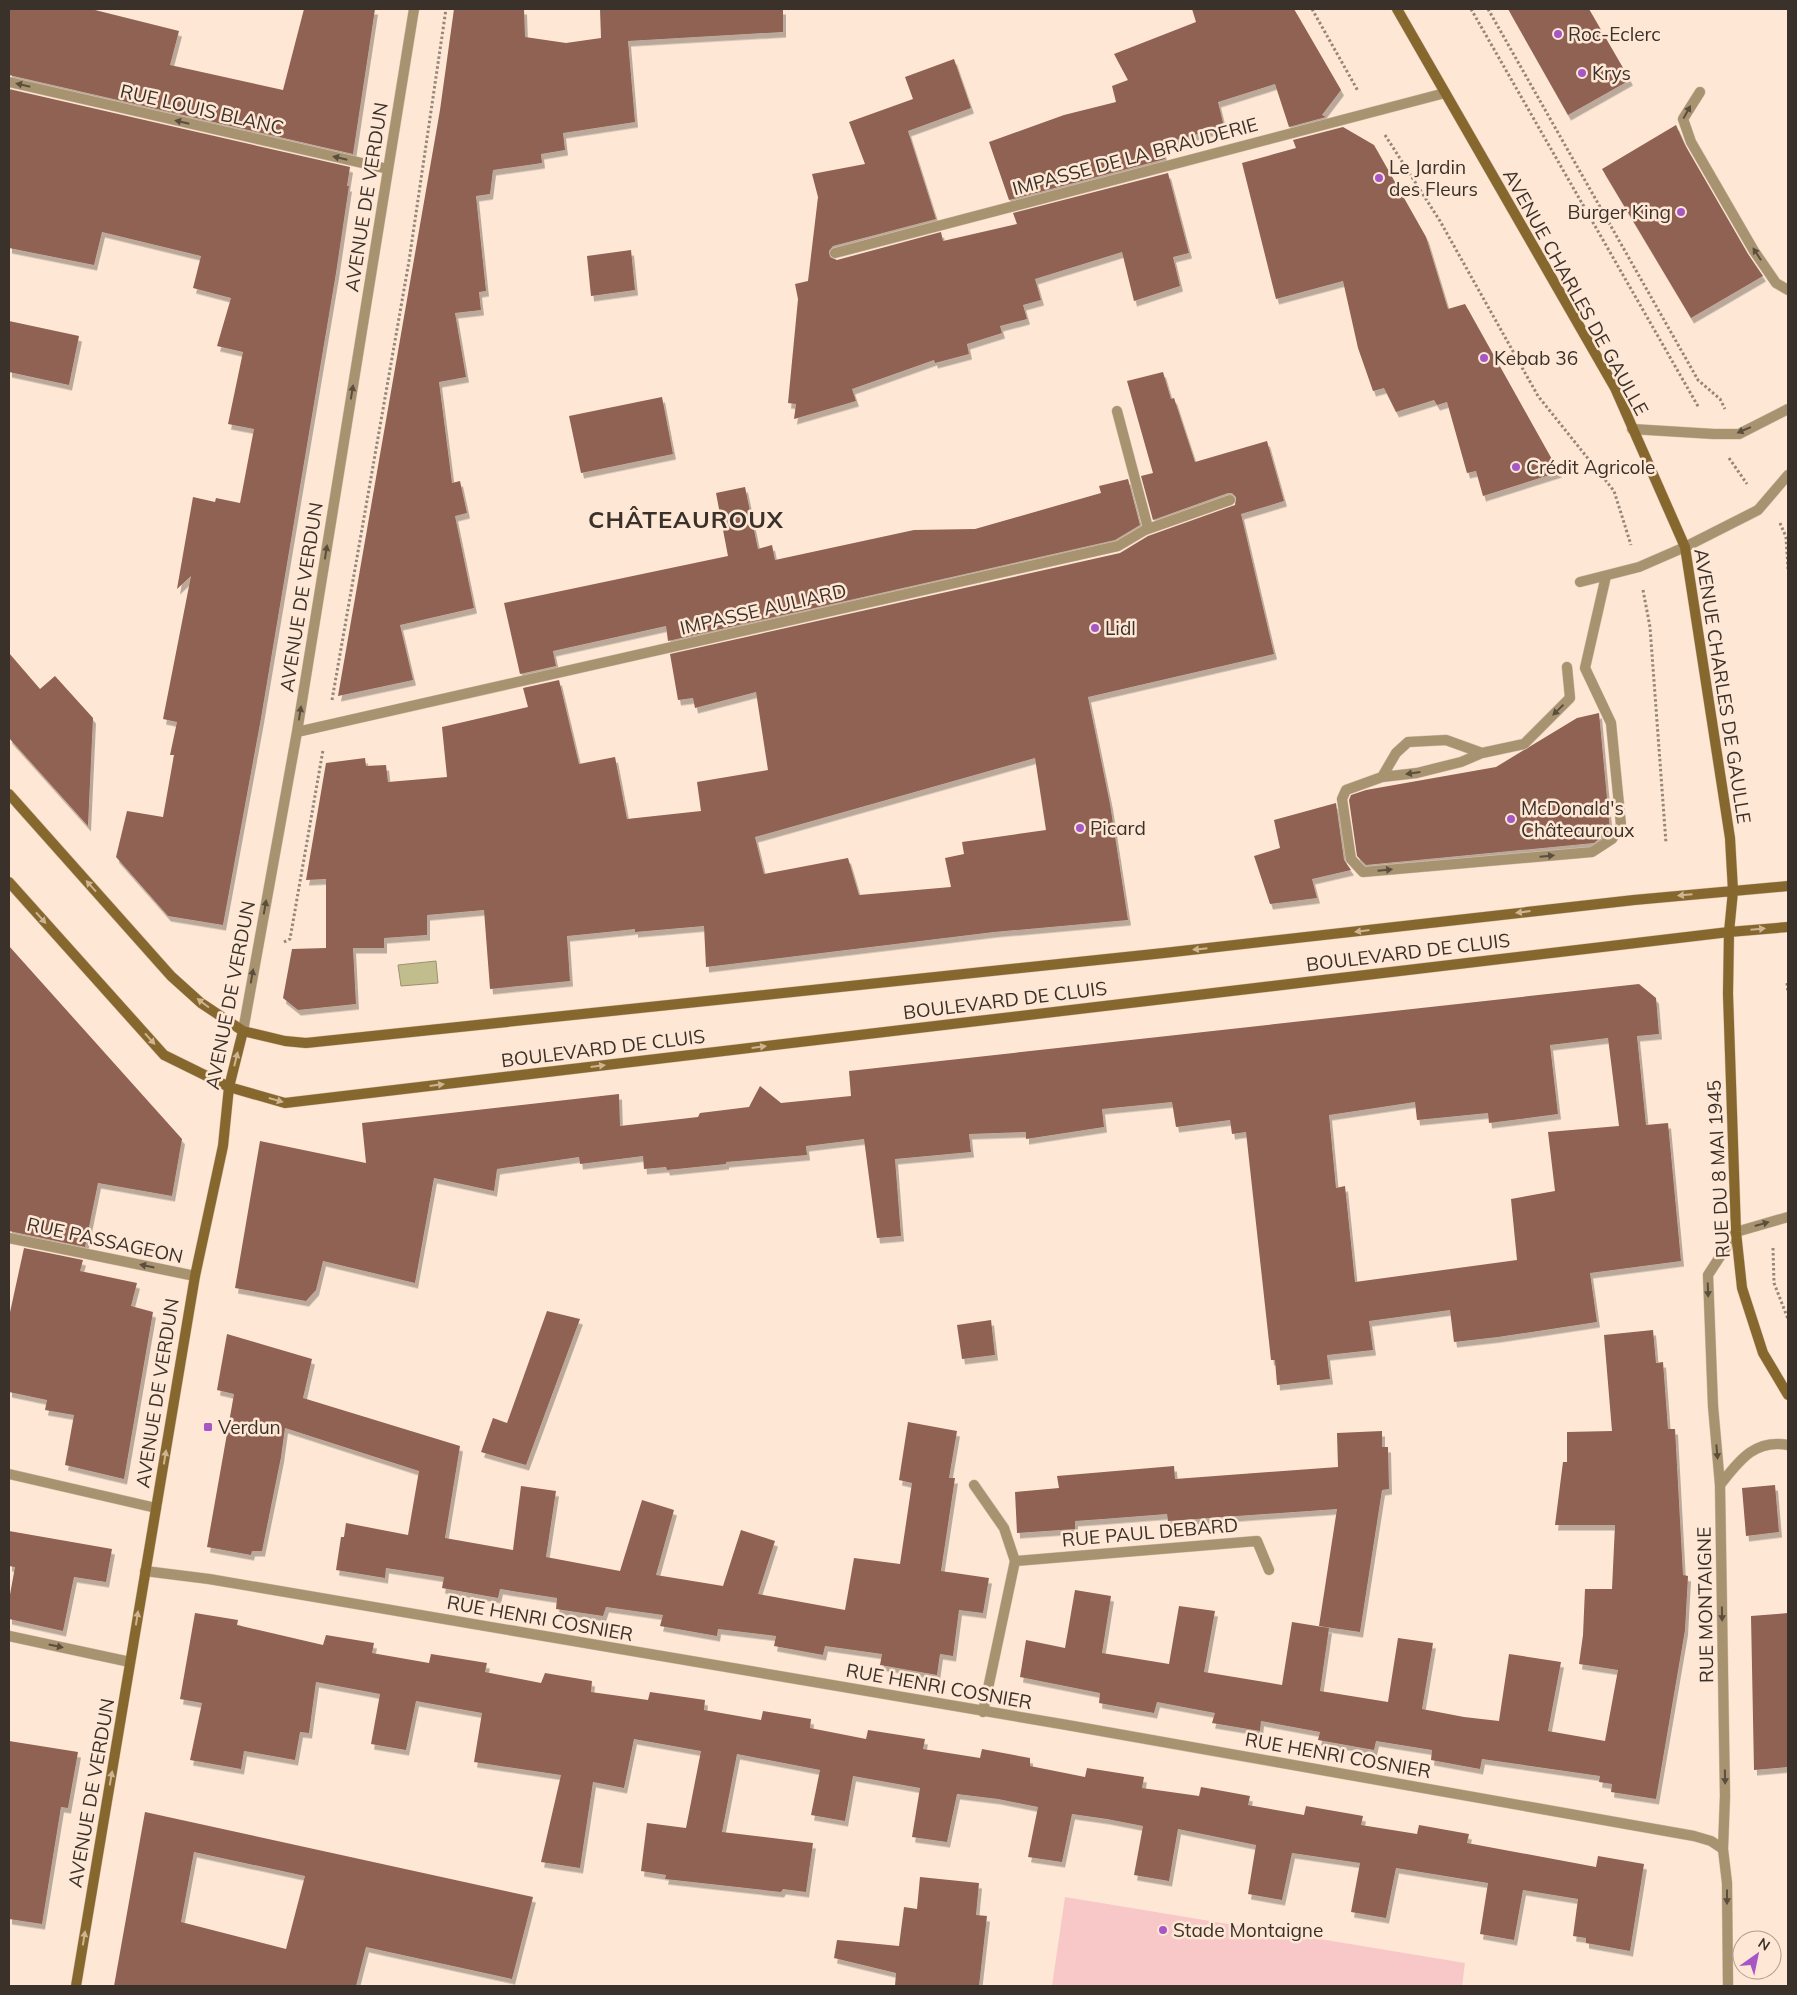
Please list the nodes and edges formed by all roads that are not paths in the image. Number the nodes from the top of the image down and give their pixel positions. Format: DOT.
graph roads {
  1 [pos="414,9"];
  2 [pos="1397,9"];
  3 [pos="9,82"];
  4 [pos="1700,92"];
  5 [pos="1445,93"];
  6 [pos="388,169"];
  7 [pos="835,253"];
  8 [pos="1788,290"];
  9 [pos="1788,409"];
  10 [pos="1117,411"];
  11 [pos="1632,429"];
  12 [pos="1788,475"];
  13 [pos="1230,500"];
  14 [pos="1148,528"];
  15 [pos="1684,547"];
  16 [pos="1606,576"];
  17 [pos="1580,582"];
  18 [pos="1567,667"];
  19 [pos="297,732"];
  20 [pos="1482,753"];
  21 [pos="1382,777"];
  22 [pos="9,794"];
  23 [pos="9,882"];
  24 [pos="1788,886"];
  25 [pos="1733,891"];
  26 [pos="1788,927"];
  27 [pos="1729,932"];
  28 [pos="243,1031"];
  29 [pos="229,1087"];
  30 [pos="1787,1218"];
  31 [pos="1736,1232"];
  32 [pos="9,1238"];
  33 [pos="195,1276"];
  34 [pos="1788,1394"];
  35 [pos="1788,1445"];
  36 [pos="9,1474"];
  37 [pos="974,1485"];
  38 [pos="1720,1485"];
  39 [pos="156,1508"];
  40 [pos="1015,1561"];
  41 [pos="145,1570"];
  42 [pos="1269,1570"];
  43 [pos="9,1636"];
  44 [pos="130,1662"];
  45 [pos="983,1712"];
  46 [pos="1723,1849"];
  47 [pos="76,1986"];
  48 [pos="1728,1986"];
  1 -- 6 [label="street, AVENUE DE VERDUN"];
  2 -- 5 [label="main road, AVENUE CHARLES DE GAULLE"];
  6 -- 3 [label="street, RUE LOUIS BLANC, one-way"];
  8 -- 4 [label="street, one-way"];
  5 -- 7 [label="street, IMPASSE DE LA BRAUDERIE"];
  5 -- 11 [label="main road, AVENUE CHARLES DE GAULLE"];
  19 -- 6 [label="street, AVENUE DE VERDUN, one-way"];
  9 -- 11 [label="street, one-way"];
  10 -- 14 [label="street"];
  11 -- 15 [label="main road, AVENUE CHARLES DE GAULLE"];
  12 -- 15 [label="street"];
  13 -- 14 [label="street, IMPASSE AULIARD"];
  14 -- 19 [label="street, IMPASSE AULIARD"];
  15 -- 16 [label="street"];
  15 -- 25 [label="main road, AVENUE CHARLES DE GAULLE"];
  16 -- 17 [label="street"];
  21 -- 16 [label="street, one-way"];
  18 -- 20 [label="street, one-way"];
  28 -- 19 [label="street, AVENUE DE VERDUN, one-way"];
  20 -- 21 [label="street, one-way"];
  20 -- 21 [label="street"];
  28 -- 22 [label="main road, one-way"];
  23 -- 29 [label="main road, BOULEVARD DE CLUIS, one-way"];
  24 -- 25 [label="main road, BOULEVARD DE CLUIS"];
  25 -- 27 [label="main road, AVENUE CHARLES DE GAULLE"];
  25 -- 28 [label="main road, BOULEVARD DE CLUIS, one-way"];
  27 -- 26 [label="main road, BOULEVARD DE CLUIS, one-way"];
  29 -- 27 [label="main road, BOULEVARD DE CLUIS, one-way"];
  27 -- 31 [label="main road, RUE DU 8 MAI 1945"];
  29 -- 28 [label="main road, AVENUE DE VERDUN, one-way"];
  29 -- 33 [label="main road, AVENUE DE VERDUN"];
  31 -- 30 [label="street, one-way"];
  31 -- 34 [label="main road, RUE DU 8 MAI 1945"];
  31 -- 38 [label="street, RUE MONTAIGNE, one-way"];
  33 -- 32 [label="street, RUE PASSAGEON, one-way"];
  39 -- 33 [label="main road, AVENUE DE VERDUN, one-way"];
  35 -- 38 [label="street"];
  36 -- 39 [label="street"];
  37 -- 40 [label="street"];
  38 -- 46 [label="street, RUE MONTAIGNE, one-way"];
  39 -- 41 [label="main road, AVENUE DE VERDUN"];
  40 -- 42 [label="street, RUE PAUL DEBARD"];
  40 -- 45 [label="street"];
  44 -- 41 [label="main road, AVENUE DE VERDUN, one-way"];
  41 -- 45 [label="street, RUE HENRI COSNIER"];
  43 -- 44 [label="street, one-way"];
  47 -- 44 [label="main road, AVENUE DE VERDUN, one-way"];
  45 -- 46 [label="street, RUE HENRI COSNIER"];
  46 -- 48 [label="street, RUE MONTAIGNE, one-way"];
}
